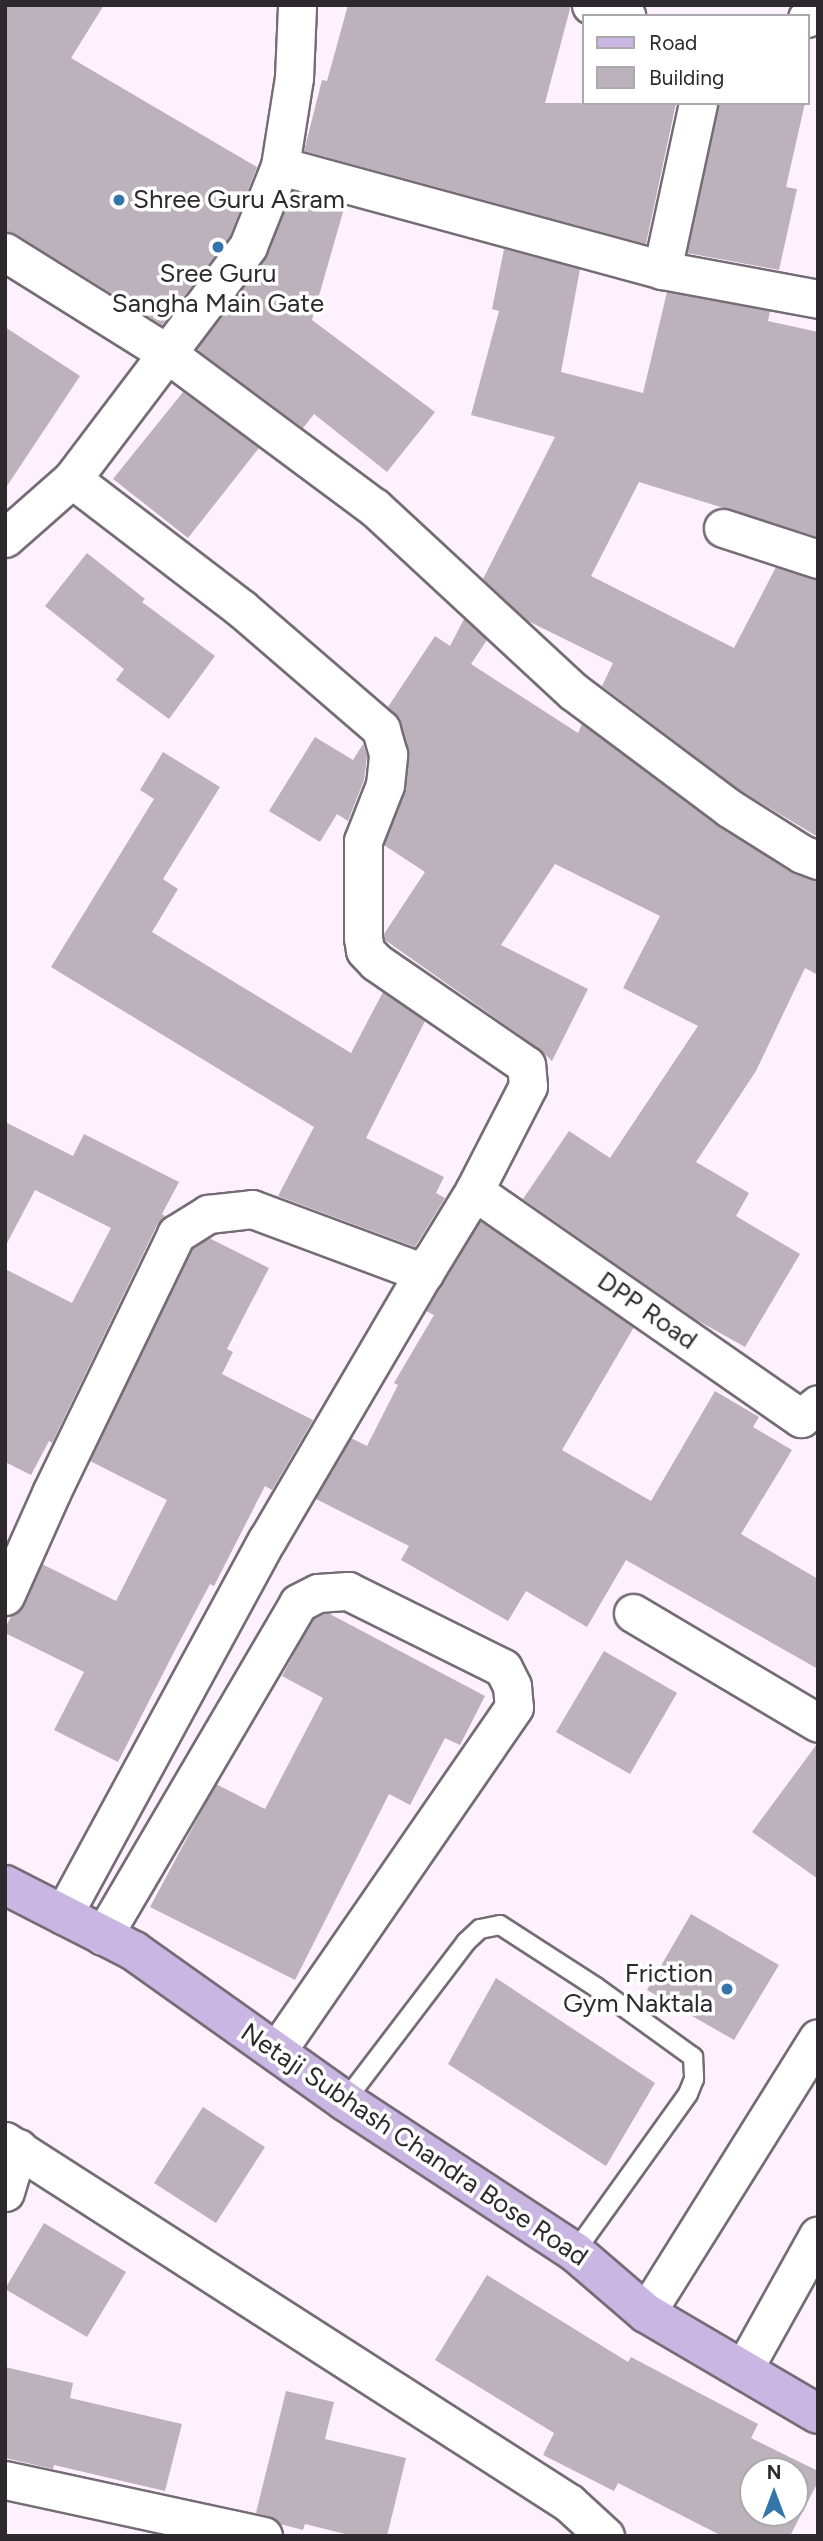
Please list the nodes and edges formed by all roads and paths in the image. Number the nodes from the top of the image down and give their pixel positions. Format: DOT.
graph roads {
  1 [pos="298,5"];
  2 [pos="591,5"];
  3 [pos="620,14"];
  4 [pos="698,105"];
  5 [pos="280,166"];
  6 [pos="5,252"];
  7 [pos="662,271"];
  8 [pos="818,299"];
  9 [pos="165,352"];
  10 [pos="72,479"];
  11 [pos="723,528"];
  12 [pos="5,538"];
  13 [pos="818,559"];
  14 [pos="818,860"];
  15 [pos="474,1191"];
  16 [pos="431,1261"];
  17 [pos="818,1404"];
  18 [pos="5,1595"];
  19 [pos="633,1613"];
  20 [pos="818,1723"];
  21 [pos="5,1885"];
  22 [pos="63,1915"];
  23 [pos="103,1936"];
  24 [pos="276,2052"];
  25 [pos="814,2052"];
  26 [pos="345,2101"];
  27 [pos="12,2145"];
  28 [pos="5,2192"];
  29 [pos="818,2235"];
  30 [pos="575,2252"];
  31 [pos="646,2313"];
  32 [pos="743,2370"];
  33 [pos="818,2414"];
  34 [pos="5,2480"];
  35 [pos="263,2536"];
  36 [pos="605,2536"];
  1 -- 5 [label="street"];
  2 -- 3 [label="street"];
  4 -- 7 [label="street"];
  5 -- 7 [label="street"];
  5 -- 9 [label="street"];
  6 -- 9 [label="street"];
  7 -- 8 [label="street"];
  9 -- 10 [label="street"];
  9 -- 14 [label="street"];
  10 -- 12 [label="street"];
  10 -- 15 [label="street"];
  11 -- 13 [label="street"];
  15 -- 16 [label="street"];
  15 -- 17 [label="street, DPP Road"];
  16 -- 18 [label="street"];
  16 -- 22 [label="street"];
  19 -- 20 [label="street"];
  21 -- 22 [label="main road, Netaji Subhash Chandra Bose Road"];
  22 -- 23 [label="main road, Netaji Subhash Chandra Bose Road"];
  23 -- 24 [label="main road, Netaji Subhash Chandra Bose Road"];
  23 -- 24 [label="street"];
  24 -- 26 [label="main road, Netaji Subhash Chandra Bose Road"];
  25 -- 31 [label="street"];
  26 -- 30 [label="main road, Netaji Subhash Chandra Bose Road"];
  26 -- 30 [label="lane"];
  27 -- 28 [label="street"];
  27 -- 36 [label="street"];
  29 -- 32 [label="street"];
  30 -- 31 [label="main road, Netaji Subhash Chandra Bose Road"];
  31 -- 32 [label="main road, Netaji Subhash Chandra Bose Road"];
  32 -- 33 [label="main road, Netaji Subhash Chandra Bose Road"];
  34 -- 35 [label="street"];
}
